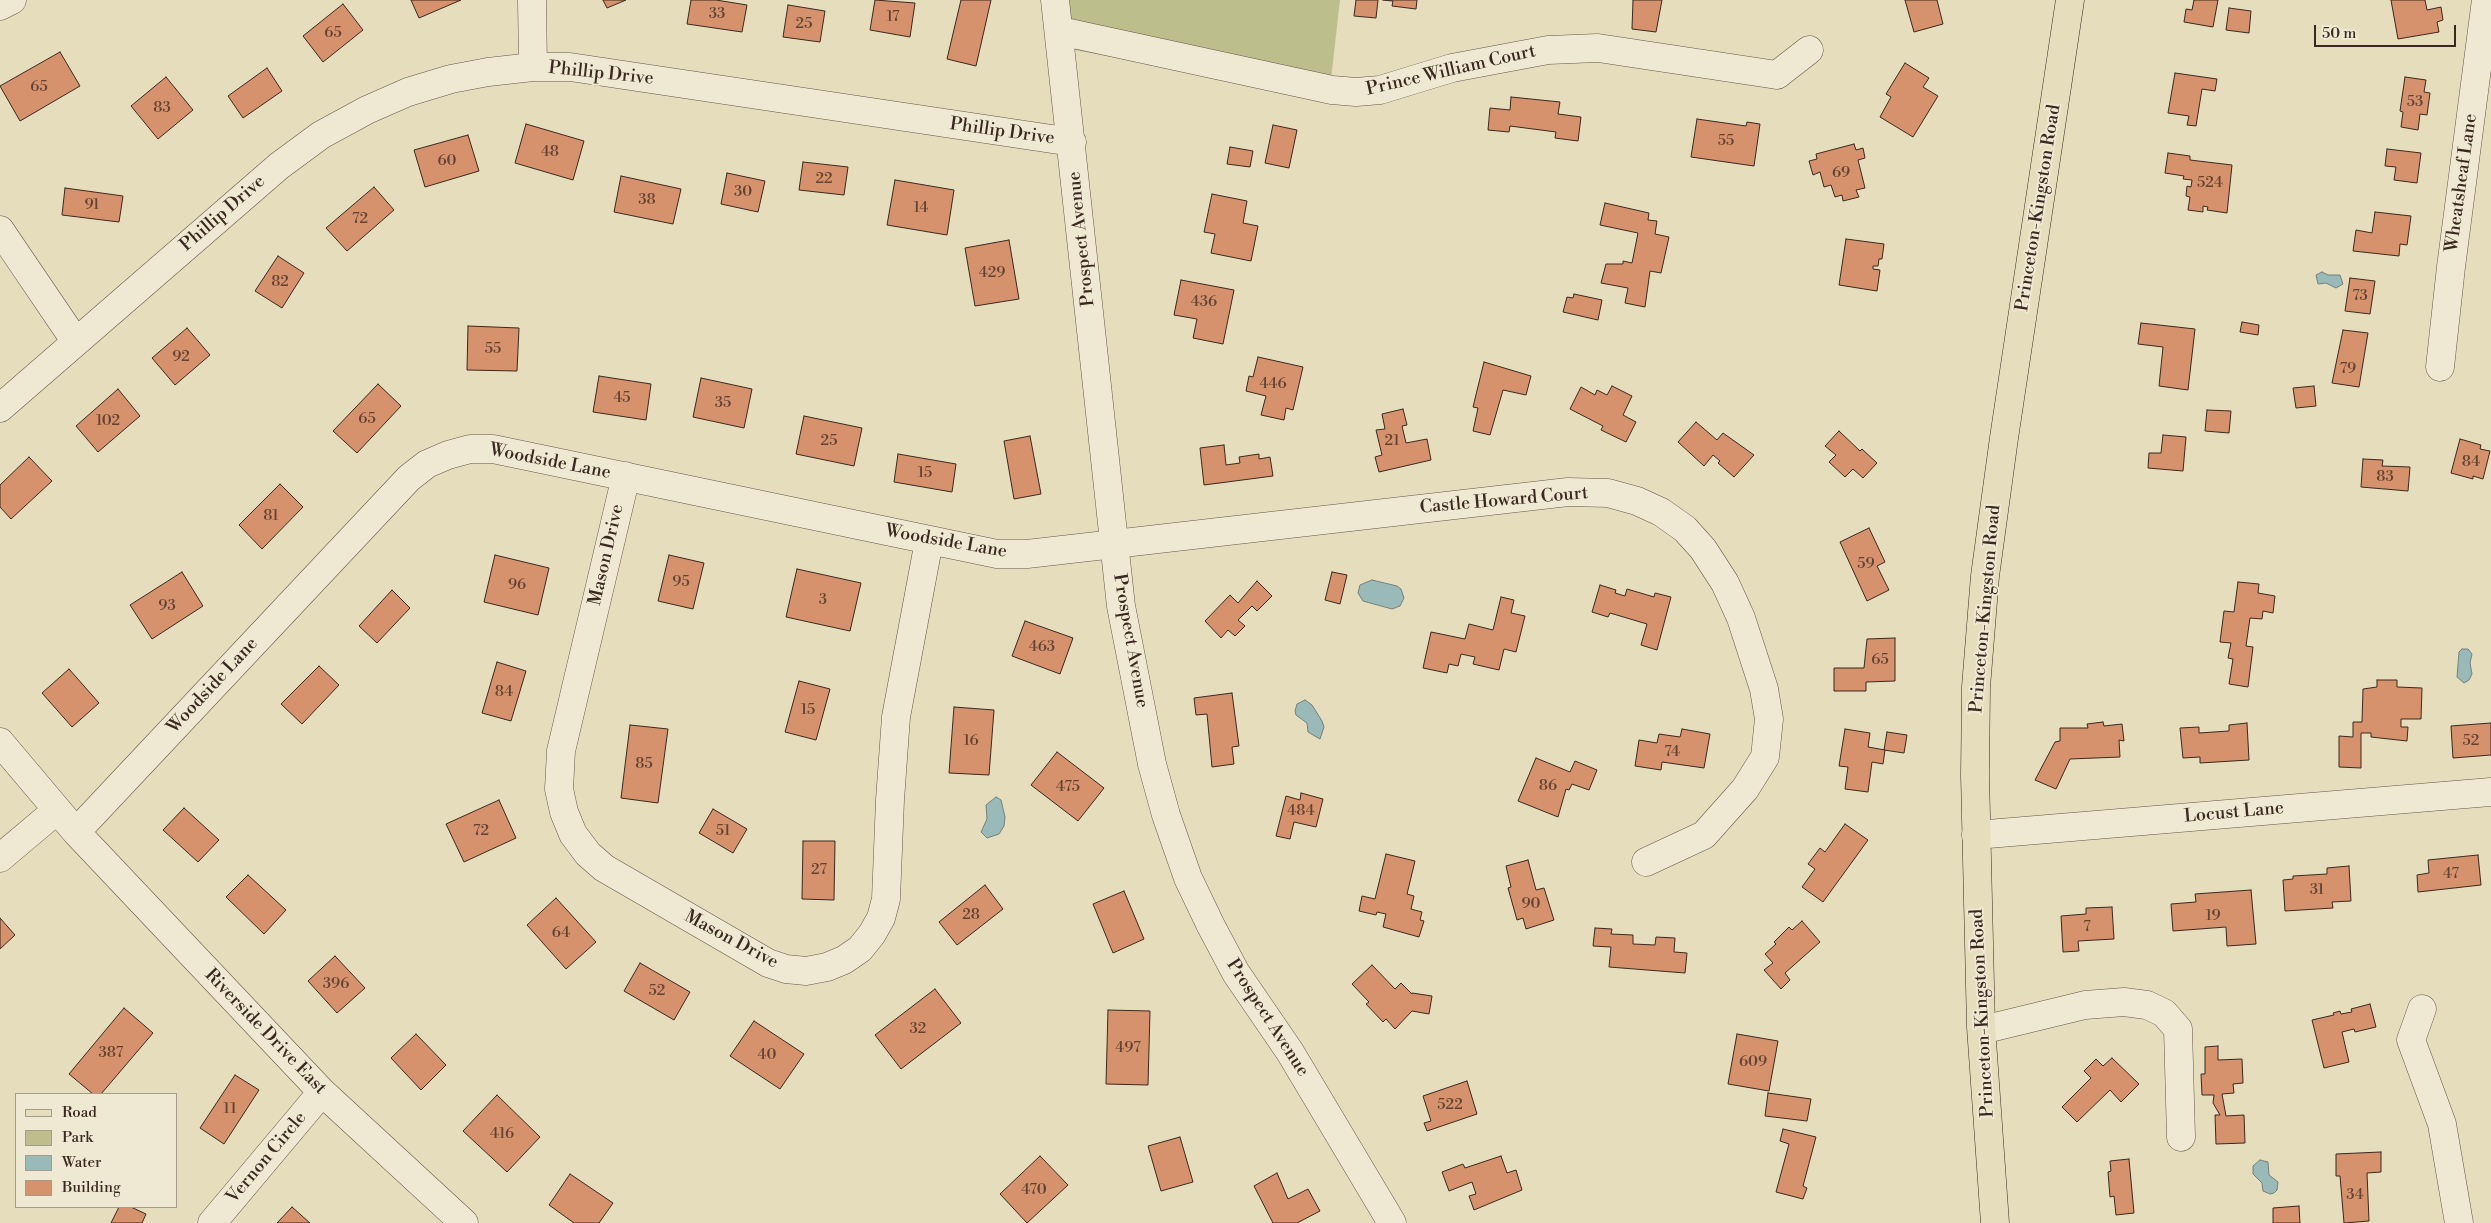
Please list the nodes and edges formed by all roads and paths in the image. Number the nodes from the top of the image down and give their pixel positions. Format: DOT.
graph roads {
  1 [pos="12,0"];
  2 [pos="532,0"];
  3 [pos="1055,0"];
  4 [pos="2070,0"];
  5 [pos="2486,0"];
  6 [pos="0,6"];
  7 [pos="1060,31"];
  8 [pos="1809,50"];
  9 [pos="533,67"];
  10 [pos="1072,142"];
  11 [pos="0,230"];
  12 [pos="76,342"];
  13 [pos="2440,367"];
  14 [pos="0,408"];
  15 [pos="626,476"];
  16 [pos="929,541"];
  17 [pos="1114,542"];
  18 [pos="0,742"];
  19 [pos="2491,792"];
  20 [pos="57,810"];
  21 [pos="76,832"];
  22 [pos="1976,835"];
  23 [pos="0,858"];
  24 [pos="1646,862"];
  25 [pos="2422,1009"];
  26 [pos="1982,1030"];
  27 [pos="322,1092"];
  28 [pos="2181,1137"];
  29 [pos="212,1223"];
  30 [pos="464,1223"];
  31 [pos="1392,1223"];
  32 [pos="1995,1223"];
  33 [pos="2459,1223"];
  1 -- 6 [label="street"];
  2 -- 9 [label="street"];
  3 -- 7 [label="street, Prospect Avenue"];
  4 -- 22 [label="main road, Princeton-Kingston Road"];
  5 -- 13 [label="street, Wheatsheaf Lane"];
  7 -- 8 [label="street, Prince William Court"];
  7 -- 10 [label="street, Prospect Avenue"];
  9 -- 10 [label="street, Phillip Drive"];
  9 -- 12 [label="street, Phillip Drive"];
  10 -- 17 [label="street, Prospect Avenue"];
  11 -- 12 [label="street"];
  12 -- 14 [label="street, Phillip Drive"];
  15 -- 16 [label="street, Woodside Lane"];
  15 -- 16 [label="street, Mason Drive"];
  15 -- 21 [label="street, Woodside Lane"];
  16 -- 17 [label="street, Woodside Lane"];
  17 -- 24 [label="street, Castle Howard Court"];
  17 -- 31 [label="street, Prospect Avenue"];
  18 -- 20 [label="street, Riverside Drive East"];
  19 -- 22 [label="street, Locust Lane"];
  20 -- 21 [label="street, Riverside Drive East"];
  20 -- 23 [label="street"];
  21 -- 27 [label="street, Riverside Drive East"];
  22 -- 26 [label="main road, Princeton-Kingston Road"];
  25 -- 33 [label="street"];
  26 -- 28 [label="street"];
  26 -- 32 [label="main road, Princeton-Kingston Road"];
  27 -- 29 [label="street, Vernon Circle"];
  27 -- 30 [label="street, Riverside Drive East"];
}
